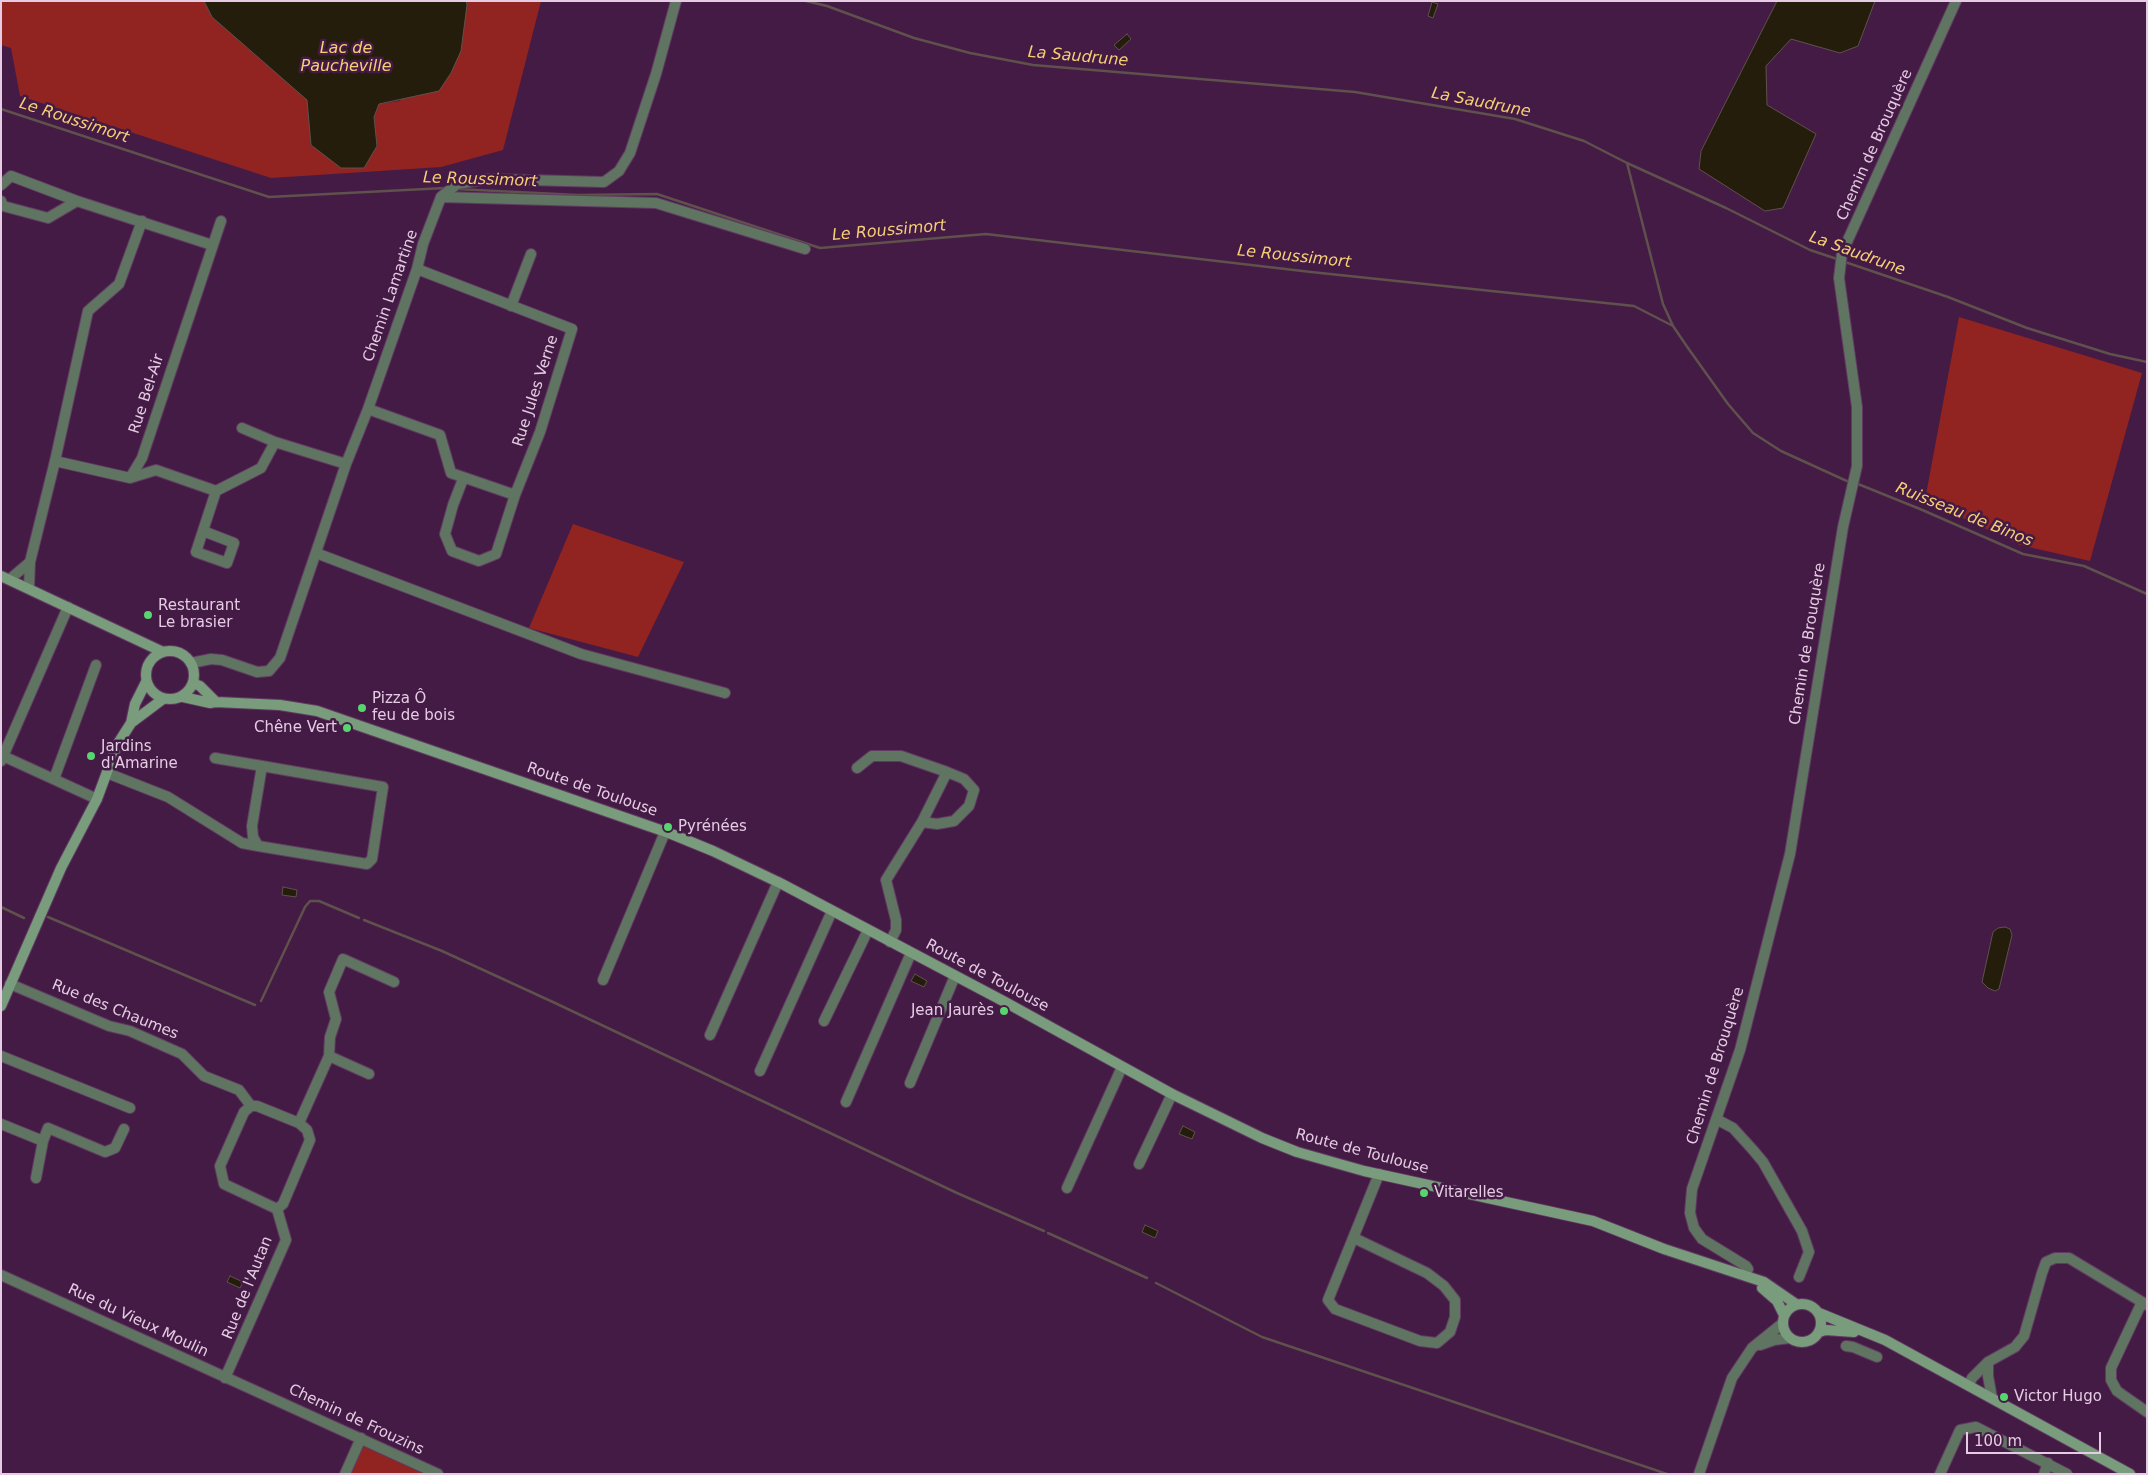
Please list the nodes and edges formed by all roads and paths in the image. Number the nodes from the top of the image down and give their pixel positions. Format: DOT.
graph roads {
  1 [pos="676,1"];
  2 [pos="1956,1"];
  3 [pos="1,185"];
  4 [pos="441,198"];
  5 [pos="1,201"];
  6 [pos="77,201"];
  7 [pos="142,221"];
  8 [pos="220,221"];
  9 [pos="212,244"];
  10 [pos="805,249"];
  11 [pos="531,254"];
  12 [pos="417,269"];
  13 [pos="511,306"];
  14 [pos="368,410"];
  15 [pos="242,428"];
  16 [pos="275,442"];
  17 [pos="55,461"];
  18 [pos="346,464"];
  19 [pos="130,478"];
  20 [pos="464,479"];
  21 [pos="216,491"];
  22 [pos="515,495"];
  23 [pos="203,531"];
  24 [pos="316,553"];
  25 [pos="30,562"];
  26 [pos="6,577"];
  27 [pos="29,587"];
  28 [pos="68,607"];
  29 [pos="129,636"];
  30 [pos="163,652"];
  31 [pos="149,663"];
  32 [pos="191,663"];
  33 [pos="96,665"];
  34 [pos="146,682"];
  35 [pos="193,684"];
  36 [pos="725,693"];
  37 [pos="183,696"];
  38 [pos="163,699"];
  39 [pos="216,702"];
  40 [pos="131,723"];
  41 [pos="2,758"];
  42 [pos="215,758"];
  43 [pos="262,766"];
  44 [pos="857,768"];
  45 [pos="947,772"];
  46 [pos="107,773"];
  47 [pos="54,779"];
  48 [pos="98,799"];
  49 [pos="922,822"];
  50 [pos="252,826"];
  51 [pos="666,832"];
  52 [pos="232,837"];
  53 [pos="258,846"];
  54 [pos="778,882"];
  55 [pos="832,910"];
  56 [pos="868,930"];
  57 [pos="890,942"];
  58 [pos="911,952"];
  59 [pos="955,976"];
  60 [pos="603,980"];
  61 [pos="394,982"];
  62 [pos="10,984"];
  63 [pos="1,1006"];
  64 [pos="824,1021"];
  65 [pos="710,1035"];
  66 [pos="1,1056"];
  67 [pos="329,1056"];
  68 [pos="1122,1067"];
  69 [pos="760,1071"];
  70 [pos="369,1074"];
  71 [pos="910,1083"];
  72 [pos="1172,1094"];
  73 [pos="846,1102"];
  74 [pos="251,1106"];
  75 [pos="130,1108"];
  76 [pos="1716,1119"];
  77 [pos="298,1122"];
  78 [pos="1,1124"];
  79 [pos="124,1129"];
  80 [pos="43,1141"];
  81 [pos="1139,1164"];
  82 [pos="1379,1174"];
  83 [pos="36,1178"];
  84 [pos="1067,1188"];
  85 [pos="277,1208"];
  86 [pos="1354,1238"];
  87 [pos="1,1275"];
  88 [pos="1745,1276"];
  89 [pos="1800,1277"];
  90 [pos="1796,1304"];
  91 [pos="2144,1304"];
  92 [pos="1819,1313"];
  93 [pos="1784,1319"];
  94 [pos="1818,1332"];
  95 [pos="1869,1334"];
  96 [pos="1790,1338"];
  97 [pos="1846,1346"];
  98 [pos="1752,1348"];
  99 [pos="1877,1357"];
  100 [pos="1988,1362"];
  101 [pos="225,1378"];
  102 [pos="1969,1385"];
  103 [pos="262,1393"];
  104 [pos="1992,1398"];
  105 [pos="2147,1412"];
  106 [pos="362,1438"];
  107 [pos="2048,1463"];
  108 [pos="345,1474"];
  109 [pos="438,1474"];
  110 [pos="1698,1474"];
  111 [pos="1940,1474"];
  112 [pos="2044,1474"];
  113 [pos="2067,1474"];
  114 [pos="2130,1474"];
  1 -- 4 [label="street, Chemin Lamartine"];
  2 -- 76 [label="street, Chemin de Brouquère"];
  3 -- 6 [label="street"];
  4 -- 10 [label="street"];
  4 -- 12 [label="street, Chemin Lamartine"];
  5 -- 6 [label="street"];
  6 -- 7 [label="street"];
  7 -- 9 [label="street"];
  7 -- 17 [label="street"];
  8 -- 9 [label="street, Rue Bel-Air"];
  9 -- 19 [label="street, Rue Bel-Air"];
  11 -- 13 [label="street"];
  12 -- 13 [label="street, Rue Jules Verne"];
  12 -- 14 [label="street, Chemin Lamartine"];
  13 -- 22 [label="street, Rue Jules Verne"];
  14 -- 18 [label="street, Chemin Lamartine"];
  14 -- 20 [label="street"];
  15 -- 16 [label="street"];
  16 -- 18 [label="street"];
  16 -- 21 [label="street"];
  17 -- 19 [label="street"];
  17 -- 25 [label="street"];
  18 -- 24 [label="street, Chemin Lamartine"];
  19 -- 21 [label="street"];
  20 -- 22 [label="street"];
  20 -- 22 [label="street"];
  21 -- 23 [label="street"];
  24 -- 32 [label="street, Chemin Lamartine"];
  24 -- 36 [label="street"];
  25 -- 26 [label="street"];
  25 -- 27 [label="street"];
  26 -- 27 [label="main road"];
  27 -- 28 [label="main road"];
  28 -- 29 [label="main road"];
  28 -- 41 [label="street"];
  29 -- 30 [label="main road"];
  29 -- 31 [label="main road"];
  30 -- 31 [label="main road"];
  30 -- 32 [label="main road"];
  31 -- 34 [label="main road"];
  32 -- 35 [label="main road"];
  33 -- 47 [label="street"];
  34 -- 38 [label="main road"];
  34 -- 40 [label="main road"];
  35 -- 37 [label="main road"];
  35 -- 39 [label="main road"];
  37 -- 38 [label="main road"];
  37 -- 39 [label="main road, Route de Toulouse"];
  38 -- 40 [label="main road"];
  39 -- 51 [label="main road, Route de Toulouse"];
  40 -- 46 [label="main road"];
  41 -- 47 [label="street"];
  42 -- 43 [label="street"];
  43 -- 50 [label="street"];
  43 -- 53 [label="street"];
  44 -- 45 [label="street"];
  45 -- 49 [label="street"];
  45 -- 49 [label="street"];
  46 -- 48 [label="main road"];
  46 -- 52 [label="street"];
  47 -- 48 [label="street"];
  48 -- 62 [label="main road"];
  49 -- 57 [label="street"];
  50 -- 52 [label="street"];
  50 -- 53 [label="street"];
  51 -- 54 [label="main road, Route de Toulouse"];
  51 -- 60 [label="street"];
  52 -- 53 [label="street"];
  54 -- 55 [label="main road, Route de Toulouse"];
  54 -- 65 [label="street"];
  55 -- 56 [label="main road, Route de Toulouse"];
  55 -- 69 [label="street"];
  56 -- 57 [label="main road, Route de Toulouse"];
  56 -- 64 [label="street"];
  57 -- 58 [label="main road, Route de Toulouse"];
  58 -- 59 [label="main road, Route de Toulouse"];
  58 -- 73 [label="street"];
  59 -- 68 [label="main road, Route de Toulouse"];
  59 -- 71 [label="street"];
  61 -- 67 [label="street"];
  62 -- 63 [label="main road"];
  62 -- 74 [label="street, Rue des Chaumes"];
  66 -- 75 [label="street"];
  67 -- 70 [label="street"];
  67 -- 77 [label="street"];
  68 -- 72 [label="main road, Route de Toulouse"];
  68 -- 84 [label="street"];
  72 -- 81 [label="street"];
  72 -- 82 [label="main road, Route de Toulouse"];
  74 -- 77 [label="street"];
  74 -- 85 [label="street"];
  76 -- 88 [label="street, Chemin de Brouquère"];
  76 -- 89 [label="street"];
  77 -- 85 [label="street"];
  78 -- 80 [label="street"];
  79 -- 80 [label="street"];
  80 -- 83 [label="street"];
  82 -- 86 [label="street"];
  82 -- 88 [label="main road, Route de Toulouse"];
  85 -- 101 [label="street, Rue de l'Autan"];
  86 -- 86 [label="street"];
  87 -- 101 [label="street, Rue du Vieux Moulin"];
  88 -- 90 [label="main road, Route de Toulouse"];
  88 -- 93 [label="main road, Route de Toulouse"];
  90 -- 92 [label="main road"];
  90 -- 93 [label="main road"];
  91 -- 100 [label="street"];
  91 -- 105 [label="street"];
  92 -- 94 [label="main road"];
  92 -- 95 [label="main road"];
  93 -- 96 [label="main road"];
  93 -- 98 [label="street"];
  94 -- 95 [label="main road"];
  94 -- 96 [label="main road"];
  95 -- 102 [label="main road"];
  96 -- 98 [label="street"];
  97 -- 99 [label="street"];
  98 -- 110 [label="street"];
  100 -- 102 [label="street"];
  100 -- 104 [label="street"];
  101 -- 103 [label="street, Rue du Vieux Moulin"];
  102 -- 104 [label="main road"];
  103 -- 106 [label="street, Chemin de Frouzins"];
  104 -- 114 [label="main road"];
  106 -- 108 [label="street"];
  106 -- 109 [label="street, Chemin de Frouzins"];
  107 -- 111 [label="street"];
  107 -- 112 [label="street"];
  107 -- 113 [label="street"];
}
